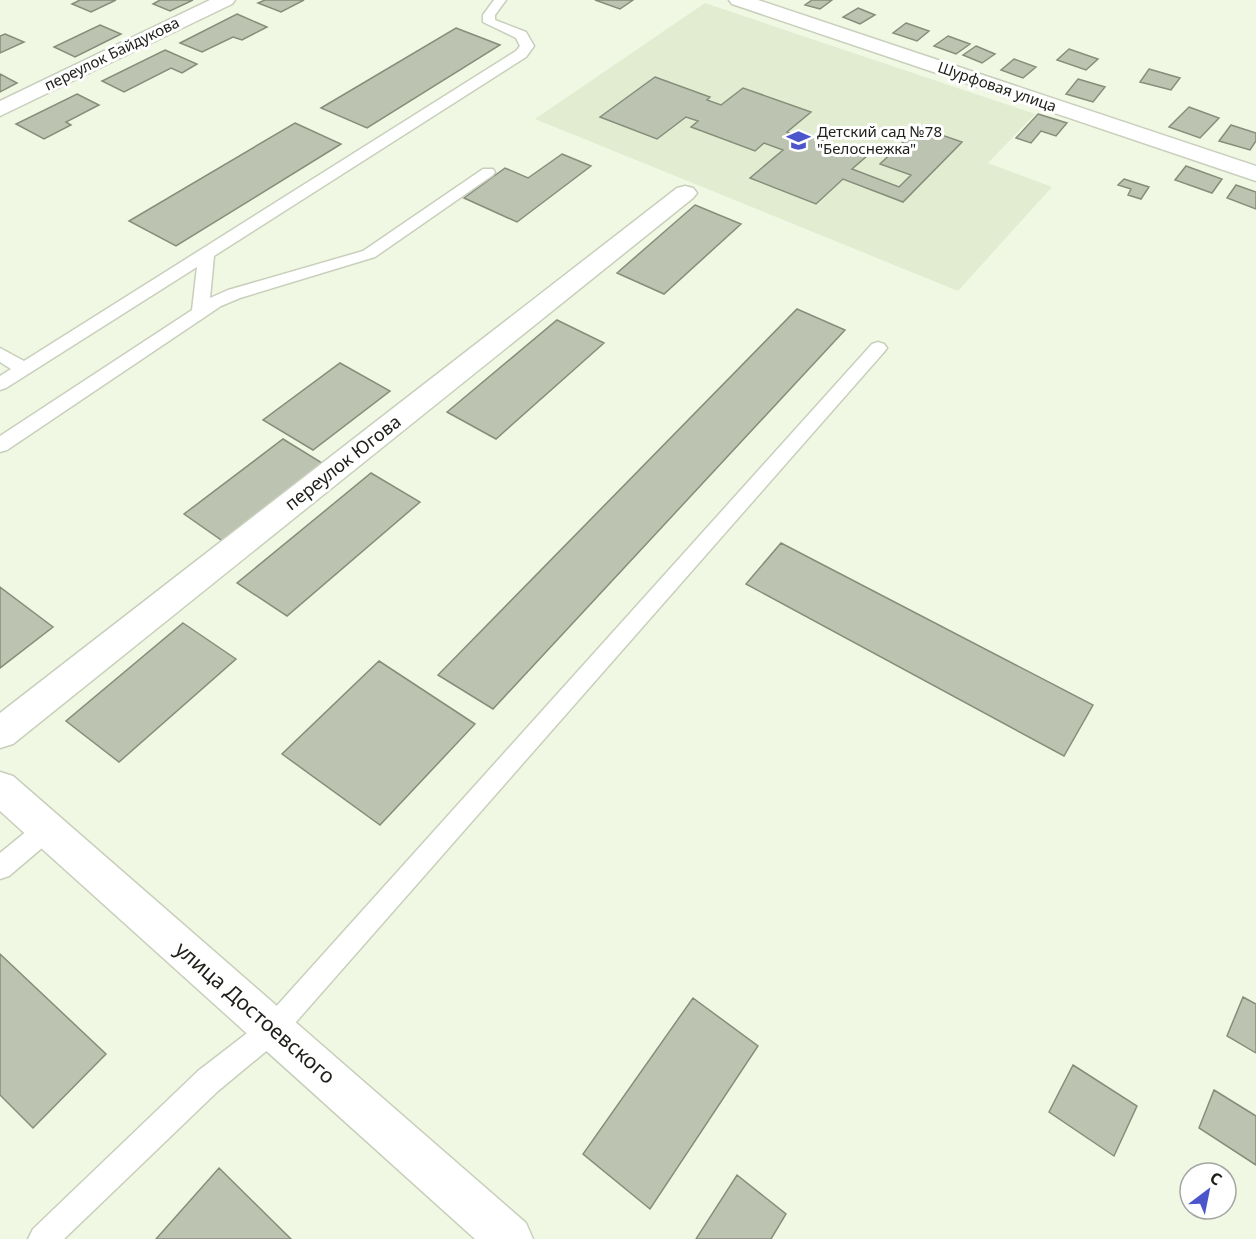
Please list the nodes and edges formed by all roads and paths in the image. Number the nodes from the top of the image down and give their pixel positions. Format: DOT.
graph roads {
  1 [pos="225,0"];
  2 [pos="500,0"];
  3 [pos="739,0"];
  4 [pos="0,109"];
  5 [pos="488,172"];
  6 [pos="1256,174"];
  7 [pos="686,193"];
  8 [pos="206,254"];
  9 [pos="200,312"];
  10 [pos="878,348"];
  11 [pos="0,354"];
  12 [pos="24,369"];
  13 [pos="0,384"];
  14 [pos="0,445"];
  15 [pos="0,733"];
  16 [pos="0,788"];
  17 [pos="47,829"];
  18 [pos="0,868"];
  19 [pos="273,1029"];
  20 [pos="43,1239"];
  21 [pos="510,1239"];
  1 -- 4 [label="street, переулок Байдукова"];
  2 -- 8 [label="lane"];
  3 -- 6 [label="street, Шурфовая улица"];
  5 -- 9 [label="lane"];
  7 -- 15 [label="street, переулок Югова"];
  8 -- 9 [label="lane"];
  8 -- 12 [label="lane"];
  9 -- 14 [label="lane"];
  10 -- 19 [label="lane"];
  11 -- 12 [label="lane"];
  12 -- 13 [label="lane"];
  16 -- 17 [label="street, улица Достоевского"];
  17 -- 18 [label="lane"];
  17 -- 19 [label="street, улица Достоевского"];
  19 -- 20 [label="lane"];
  19 -- 21 [label="street, улица Достоевского"];
}
